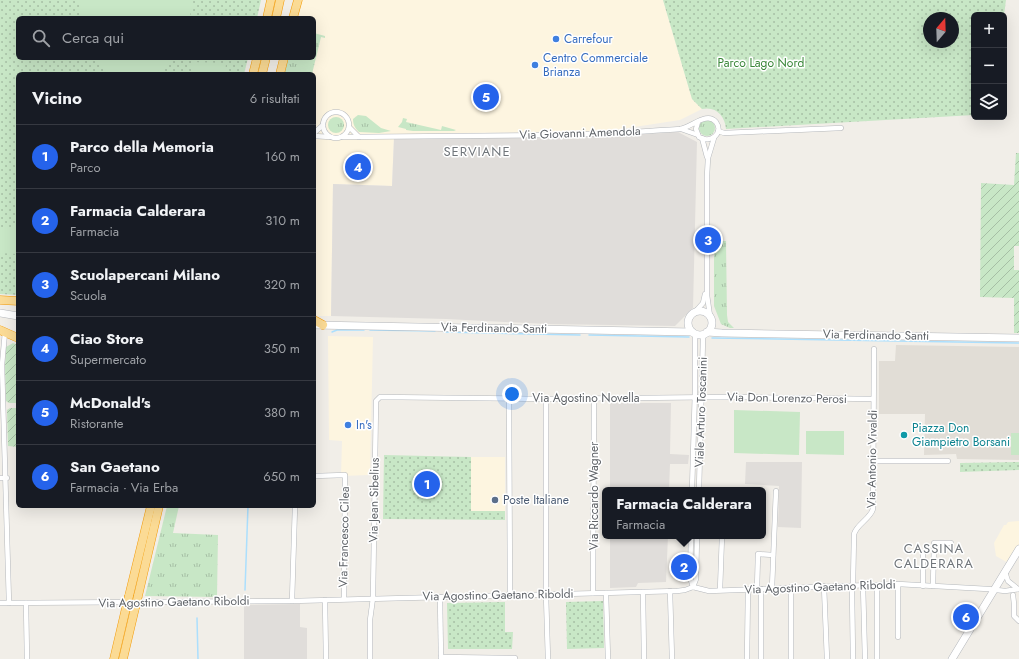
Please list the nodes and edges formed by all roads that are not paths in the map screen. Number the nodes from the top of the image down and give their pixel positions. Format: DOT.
graph roads {
  1 [pos="271,0"];
  2 [pos="280,0"];
  3 [pos="298,0"];
  4 [pos="267,16"];
  5 [pos="276,16"];
  6 [pos="294,16"];
  7 [pos="256,60"];
  8 [pos="266,60"];
  9 [pos="284,60"];
  10 [pos="254,72"];
  11 [pos="262,72"];
  12 [pos="280,72"];
  13 [pos="698,122"];
  14 [pos="323,125"];
  15 [pos="349,127"];
  16 [pos="841,128"];
  17 [pos="681,129"];
  18 [pos="718,131"];
  19 [pos="316,133"];
  20 [pos="316,135"];
  21 [pos="331,137"];
  22 [pos="342,137"];
  23 [pos="359,137"];
  24 [pos="700,137"];
  25 [pos="714,138"];
  26 [pos="708,158"];
  27 [pos="708,281"];
  28 [pos="0,300"];
  29 [pos="16,301"];
  30 [pos="696,312"];
  31 [pos="0,313"];
  32 [pos="16,316"];
  33 [pos="16,316"];
  34 [pos="0,317"];
  35 [pos="710,319"];
  36 [pos="688,321"];
  37 [pos="317,326"];
  38 [pos="2,331"];
  39 [pos="674,331"];
  40 [pos="734,332"];
  41 [pos="693,333"];
  42 [pos="706,333"];
  43 [pos="16,337"];
  44 [pos="1019,338"];
  45 [pos="874,349"];
  46 [pos="509,398"];
  47 [pos="546,398"];
  48 [pos="594,398"];
  49 [pos="695,398"];
  50 [pos="702,398"];
  51 [pos="873,399"];
  52 [pos="376,400"];
  53 [pos="873,461"];
  54 [pos="948,461"];
  55 [pos="316,476"];
  56 [pos="0,478"];
  57 [pos="6,478"];
  58 [pos="692,487"];
  59 [pos="699,487"];
  60 [pos="776,491"];
  61 [pos="151,508"];
  62 [pos="158,508"];
  63 [pos="295,508"];
  64 [pos="691,539"];
  65 [pos="697,539"];
  66 [pos="722,539"];
  67 [pos="951,543"];
  68 [pos="1019,549"];
  69 [pos="773,554"];
  70 [pos="923,555"];
  71 [pos="1005,572"];
  72 [pos="898,584"];
  73 [pos="863,585"];
  74 [pos="877,585"];
  75 [pos="824,586"];
  76 [pos="923,586"];
  77 [pos="933,586"];
  78 [pos="693,587"];
  79 [pos="853,587"];
  80 [pos="759,588"];
  81 [pos="772,588"];
  82 [pos="748,589"];
  83 [pos="790,589"];
  84 [pos="1018,589"];
  85 [pos="720,590"];
  86 [pos="994,590"];
  87 [pos="670,591"];
  88 [pos="1005,591"];
  89 [pos="642,592"];
  90 [pos="593,593"];
  91 [pos="606,593"];
  92 [pos="546,594"];
  93 [pos="510,595"];
  94 [pos="1012,595"];
  95 [pos="134,596"];
  96 [pos="440,597"];
  97 [pos="373,598"];
  98 [pos="344,599"];
  99 [pos="292,600"];
  100 [pos="325,600"];
  101 [pos="1019,601"];
  102 [pos="0,603"];
  103 [pos="9,603"];
  104 [pos="26,603"];
  105 [pos="1014,610"];
  106 [pos="1019,621"];
  107 [pos="898,637"];
  108 [pos="441,658"];
  109 [pos="515,658"];
  110 [pos="27,659"];
  111 [pos="114,659"];
  112 [pos="123,659"];
  113 [pos="326,659"];
  114 [pos="370,659"];
  115 [pos="548,659"];
  116 [pos="608,659"];
  117 [pos="644,659"];
  118 [pos="672,659"];
  119 [pos="747,659"];
  120 [pos="761,659"];
  121 [pos="791,659"];
  122 [pos="827,659"];
  123 [pos="853,659"];
  124 [pos="865,659"];
  125 [pos="877,659"];
  126 [pos="952,659"];
  1 -- 4 [label="highway"];
  2 -- 5 [label="highway"];
  3 -- 6 [label="highway"];
  7 -- 10 [label="highway"];
  8 -- 11 [label="highway"];
  9 -- 12 [label="highway"];
  13 -- 17 [label="street, Via Giovanni Amendola"];
  13 -- 18 [label="street"];
  13 -- 24 [label="street"];
  14 -- 15 [label="street"];
  14 -- 19 [label="street"];
  14 -- 21 [label="street"];
  15 -- 22 [label="street"];
  15 -- 23 [label="street"];
  16 -- 18 [label="street"];
  17 -- 23 [label="street, Via Giovanni Amendola"];
  17 -- 24 [label="street, Via Giovanni Amendola"];
  18 -- 25 [label="street"];
  20 -- 21 [label="street"];
  21 -- 22 [label="street"];
  22 -- 23 [label="street, Via Giovanni Amendola"];
  24 -- 25 [label="street"];
  24 -- 26 [label="street"];
  25 -- 26 [label="street"];
  26 -- 27 [label="street"];
  27 -- 30 [label="street"];
  27 -- 35 [label="street"];
  28 -- 29 [label="highway"];
  30 -- 35 [label="main road"];
  30 -- 36 [label="main road"];
  31 -- 32 [label="main road"];
  33 -- 34 [label="main road"];
  35 -- 40 [label="main road, Via Ferdinando Santi"];
  35 -- 42 [label="main road"];
  36 -- 39 [label="main road"];
  36 -- 41 [label="main road"];
  37 -- 39 [label="main road, Via Ferdinando Santi"];
  38 -- 43 [label="highway"];
  38 -- 57 [label="street"];
  39 -- 41 [label="main road, Via Ferdinando Santi"];
  40 -- 42 [label="main road, Via Ferdinando Santi"];
  40 -- 44 [label="main road, Via Ferdinando Santi"];
  41 -- 42 [label="main road"];
  41 -- 49 [label="street, Viale Arturo Toscanini"];
  42 -- 50 [label="street, Viale Arturo Toscanini"];
  45 -- 51 [label="street, Via Antonio Vivaldi"];
  46 -- 47 [label="street, Via Agostino Novella"];
  46 -- 52 [label="street, Via Agostino Novella"];
  46 -- 93 [label="street"];
  47 -- 48 [label="street, Via Agostino Novella"];
  47 -- 92 [label="street"];
  48 -- 49 [label="street, Via Agostino Novella"];
  48 -- 90 [label="street, Via Riccardo Wagner"];
  49 -- 50 [label="street, Via Agostino Novella"];
  49 -- 58 [label="street, Viale Arturo Toscanini"];
  50 -- 51 [label="street, Via Don Lorenzo Perosi"];
  50 -- 59 [label="street, Viale Arturo Toscanini"];
  51 -- 53 [label="street, Via Antonio Vivaldi"];
  52 -- 97 [label="street, Via Jean Sibelius"];
  53 -- 54 [label="street"];
  53 -- 79 [label="street, Via Antonio Vivaldi"];
  55 -- 98 [label="street, Via Francesco Cilea"];
  56 -- 57 [label="street"];
  57 -- 103 [label="street"];
  60 -- 69 [label="street"];
  61 -- 95 [label="highway"];
  62 -- 95 [label="highway"];
  63 -- 99 [label="street"];
  64 -- 78 [label="street"];
  65 -- 78 [label="street"];
  66 -- 85 [label="street"];
  67 -- 77 [label="street"];
  68 -- 71 [label="main road"];
  69 -- 80 [label="street"];
  69 -- 81 [label="street"];
  70 -- 76 [label="street"];
  71 -- 84 [label="street"];
  71 -- 86 [label="main road"];
  72 -- 74 [label="street, Via Agostino Gaetano Riboldi"];
  72 -- 76 [label="street, Via Agostino Gaetano Riboldi"];
  72 -- 107 [label="street"];
  73 -- 74 [label="street, Via Agostino Gaetano Riboldi"];
  73 -- 79 [label="street, Via Agostino Gaetano Riboldi"];
  73 -- 124 [label="street"];
  74 -- 125 [label="street"];
  75 -- 79 [label="street, Via Agostino Gaetano Riboldi"];
  75 -- 83 [label="street, Via Agostino Gaetano Riboldi"];
  75 -- 122 [label="street"];
  76 -- 77 [label="street, Via Agostino Gaetano Riboldi"];
  77 -- 86 [label="street, Via Agostino Gaetano Riboldi"];
  78 -- 85 [label="street, Via Agostino Gaetano Riboldi"];
  78 -- 87 [label="street, Via Agostino Gaetano Riboldi"];
  79 -- 123 [label="street, Via Antonio Vivaldi"];
  80 -- 81 [label="street, Via Agostino Gaetano Riboldi"];
  80 -- 82 [label="street, Via Agostino Gaetano Riboldi"];
  80 -- 120 [label="street"];
  81 -- 83 [label="street, Via Agostino Gaetano Riboldi"];
  82 -- 85 [label="street, Via Agostino Gaetano Riboldi"];
  82 -- 119 [label="street"];
  83 -- 121 [label="street"];
  84 -- 88 [label="street"];
  86 -- 88 [label="street, Via Agostino Gaetano Riboldi"];
  86 -- 126 [label="main road"];
  87 -- 89 [label="street, Via Agostino Gaetano Riboldi"];
  87 -- 118 [label="street"];
  88 -- 94 [label="street"];
  89 -- 91 [label="street, Via Agostino Gaetano Riboldi"];
  89 -- 117 [label="street"];
  90 -- 91 [label="street, Via Agostino Gaetano Riboldi"];
  90 -- 92 [label="street, Via Agostino Gaetano Riboldi"];
  91 -- 116 [label="street"];
  92 -- 93 [label="street, Via Agostino Gaetano Riboldi"];
  92 -- 115 [label="street"];
  93 -- 96 [label="street, Via Agostino Gaetano Riboldi"];
  94 -- 101 [label="street"];
  94 -- 105 [label="street"];
  95 -- 111 [label="highway, bridge"];
  95 -- 112 [label="highway, bridge"];
  96 -- 97 [label="street, Via Agostino Gaetano Riboldi"];
  96 -- 108 [label="street"];
  97 -- 98 [label="street, Via Agostino Gaetano Riboldi"];
  97 -- 114 [label="street, Via Jean Sibelius"];
  98 -- 100 [label="street, Via Agostino Gaetano Riboldi"];
  99 -- 100 [label="street, Via Agostino Gaetano Riboldi"];
  99 -- 104 [label="street, Via Agostino Gaetano Riboldi"];
  100 -- 113 [label="street"];
  101 -- 105 [label="street"];
  102 -- 103 [label="street, Via Agostino Gaetano Riboldi"];
  103 -- 104 [label="street, Via Agostino Gaetano Riboldi"];
  104 -- 110 [label="street"];
  105 -- 106 [label="street"];
  108 -- 109 [label="street"];
}
